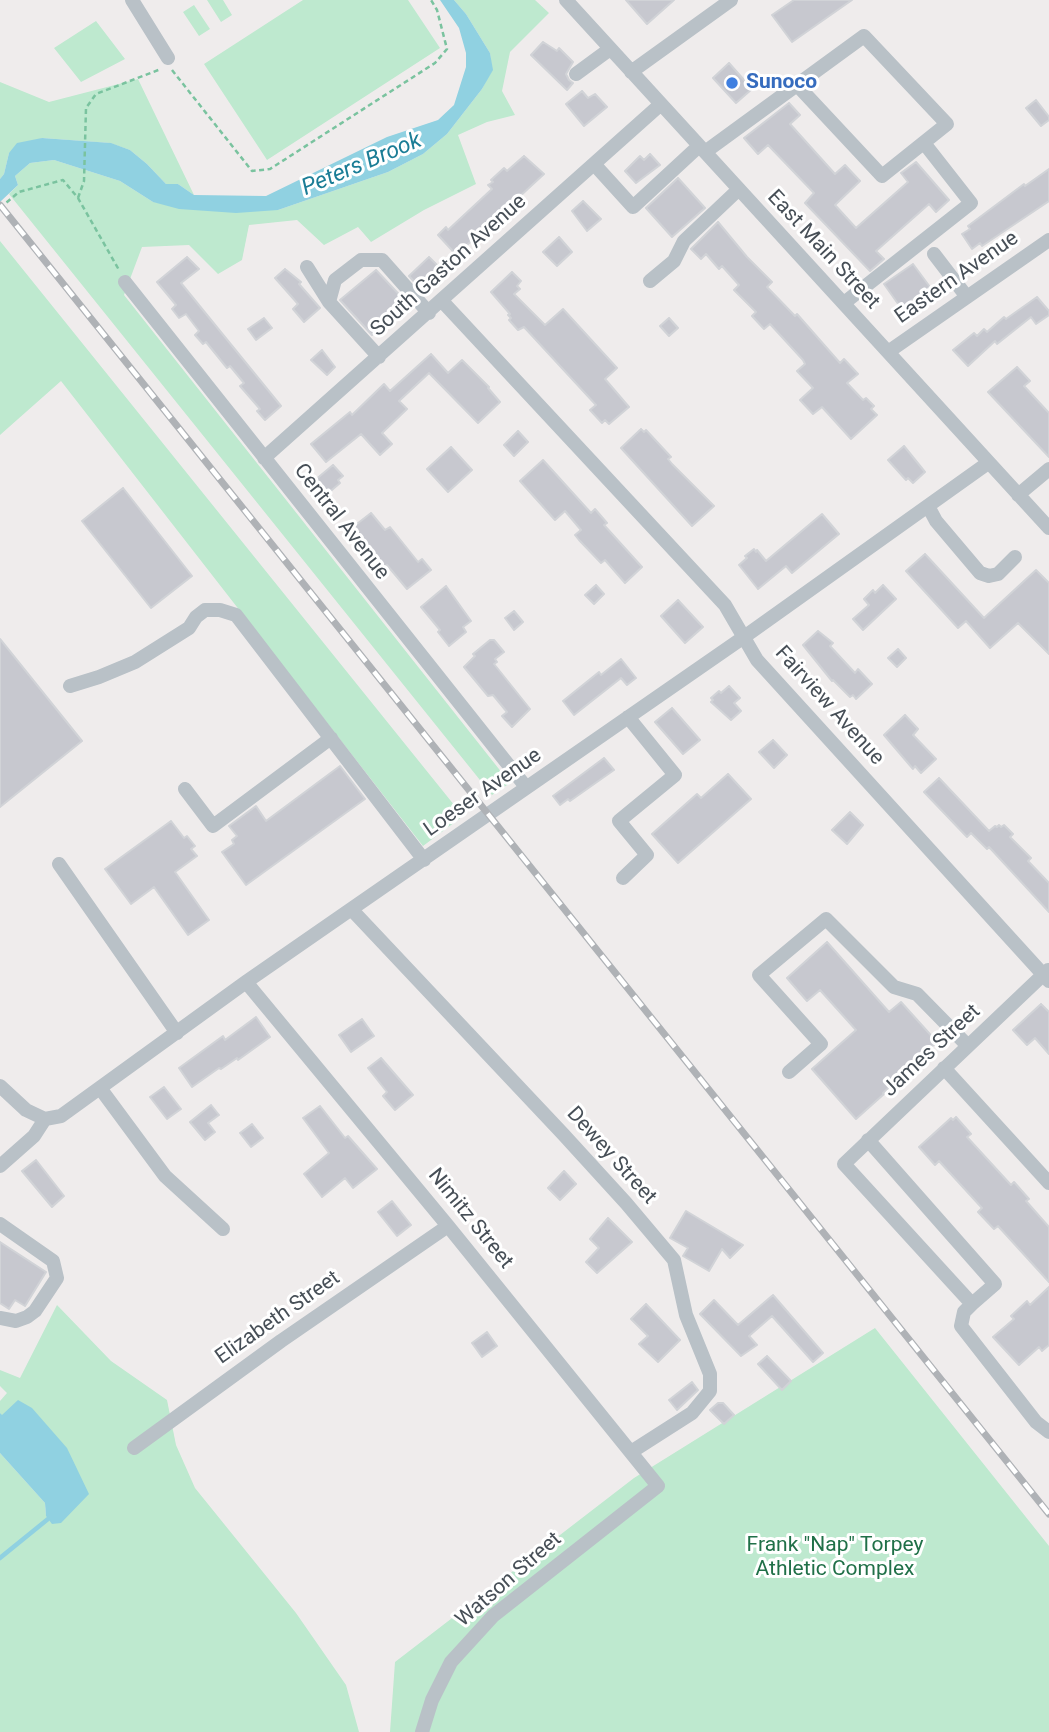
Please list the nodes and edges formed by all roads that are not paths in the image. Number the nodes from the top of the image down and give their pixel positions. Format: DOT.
graph roads {
  1 [pos="132,0"];
  2 [pos="566,0"];
  3 [pos="732,0"];
  4 [pos="610,49"];
  5 [pos="167,58"];
  6 [pos="631,72"];
  7 [pos="576,74"];
  8 [pos="797,85"];
  9 [pos="661,104"];
  10 [pos="924,143"];
  11 [pos="702,149"];
  12 [pos="594,164"];
  13 [pos="739,189"];
  14 [pos="1049,240"];
  15 [pos="934,254"];
  16 [pos="307,267"];
  17 [pos="650,281"];
  18 [pos="125,282"];
  19 [pos="967,297"];
  20 [pos="442,301"];
  21 [pos="329,302"];
  22 [pos="844,303"];
  23 [pos="429,313"];
  24 [pos="888,352"];
  25 [pos="379,357"];
  26 [pos="264,458"];
  27 [pos="988,463"];
  28 [pos="1049,468"];
  29 [pos="1018,495"];
  30 [pos="928,506"];
  31 [pos="1049,528"];
  32 [pos="1015,557"];
  33 [pos="744,637"];
  34 [pos="70,686"];
  35 [pos="628,717"];
  36 [pos="331,738"];
  37 [pos="526,787"];
  38 [pos="185,789"];
  39 [pos="424,860"];
  40 [pos="60,864"];
  41 [pos="623,878"];
  42 [pos="352,910"];
  43 [pos="1047,975"];
  44 [pos="246,982"];
  45 [pos="177,1033"];
  46 [pos="968,1046"];
  47 [pos="944,1068"];
  48 [pos="789,1072"];
  49 [pos="1,1086"];
  50 [pos="100,1088"];
  51 [pos="45,1119"];
  52 [pos="868,1140"];
  53 [pos="0,1166"];
  54 [pos="1049,1184"];
  55 [pos="0,1224"];
  56 [pos="448,1226"];
  57 [pos="223,1229"];
  58 [pos="972,1304"];
  59 [pos="0,1318"];
  60 [pos="1049,1432"];
  61 [pos="134,1448"];
  62 [pos="631,1452"];
  63 [pos="658,1486"];
  64 [pos="422,1732"];
  1 -- 5 [label="street"];
  2 -- 4 [label="street, East Main Street"];
  3 -- 6 [label="street"];
  4 -- 6 [label="street, East Main Street"];
  4 -- 7 [label="street"];
  6 -- 9 [label="street, East Main Street"];
  8 -- 10 [label="street"];
  8 -- 10 [label="street"];
  8 -- 11 [label="street"];
  9 -- 11 [label="street, East Main Street"];
  9 -- 12 [label="street, South Gaston Avenue"];
  10 -- 22 [label="street"];
  11 -- 12 [label="street"];
  11 -- 13 [label="street, East Main Street"];
  12 -- 20 [label="street, South Gaston Avenue"];
  13 -- 17 [label="street"];
  13 -- 22 [label="street, East Main Street"];
  14 -- 19 [label="street, Eastern Avenue"];
  15 -- 19 [label="street"];
  16 -- 21 [label="street"];
  18 -- 26 [label="street, Central Avenue"];
  19 -- 24 [label="street, Eastern Avenue"];
  20 -- 23 [label="street, South Gaston Avenue"];
  20 -- 33 [label="street, Fairview Avenue"];
  21 -- 23 [label="street"];
  21 -- 25 [label="street"];
  22 -- 24 [label="street, East Main Street"];
  23 -- 25 [label="street, South Gaston Avenue"];
  24 -- 27 [label="street, East Main Street"];
  25 -- 26 [label="street, South Gaston Avenue"];
  26 -- 37 [label="street, Central Avenue"];
  27 -- 29 [label="street, East Main Street"];
  27 -- 30 [label="street, Loeser Avenue"];
  28 -- 29 [label="street"];
  29 -- 31 [label="street, East Main Street"];
  30 -- 32 [label="street"];
  30 -- 33 [label="street, Loeser Avenue"];
  33 -- 35 [label="street, Loeser Avenue"];
  33 -- 43 [label="street, Fairview Avenue"];
  34 -- 36 [label="street"];
  35 -- 37 [label="street, Loeser Avenue"];
  35 -- 41 [label="street"];
  36 -- 38 [label="street"];
  36 -- 39 [label="street"];
  37 -- 39 [label="street, Loeser Avenue"];
  39 -- 42 [label="street, Loeser Avenue"];
  40 -- 45 [label="street"];
  42 -- 44 [label="street, Loeser Avenue"];
  42 -- 62 [label="street, Dewey Street"];
  43 -- 46 [label="street, James Street"];
  44 -- 45 [label="street, Loeser Avenue"];
  44 -- 56 [label="street, Nimitz Street"];
  45 -- 50 [label="street, Loeser Avenue"];
  46 -- 47 [label="street, James Street"];
  46 -- 48 [label="street"];
  47 -- 52 [label="street, James Street"];
  47 -- 54 [label="street"];
  49 -- 51 [label="street"];
  50 -- 51 [label="street, Loeser Avenue"];
  50 -- 57 [label="street"];
  51 -- 53 [label="street"];
  52 -- 58 [label="street"];
  52 -- 58 [label="street, James Street"];
  55 -- 59 [label="street"];
  56 -- 61 [label="street, Elizabeth Street"];
  56 -- 62 [label="street, Nimitz Street"];
  58 -- 60 [label="street"];
  62 -- 63 [label="street, Nimitz Street"];
  63 -- 64 [label="street, Watson Street"];
}
